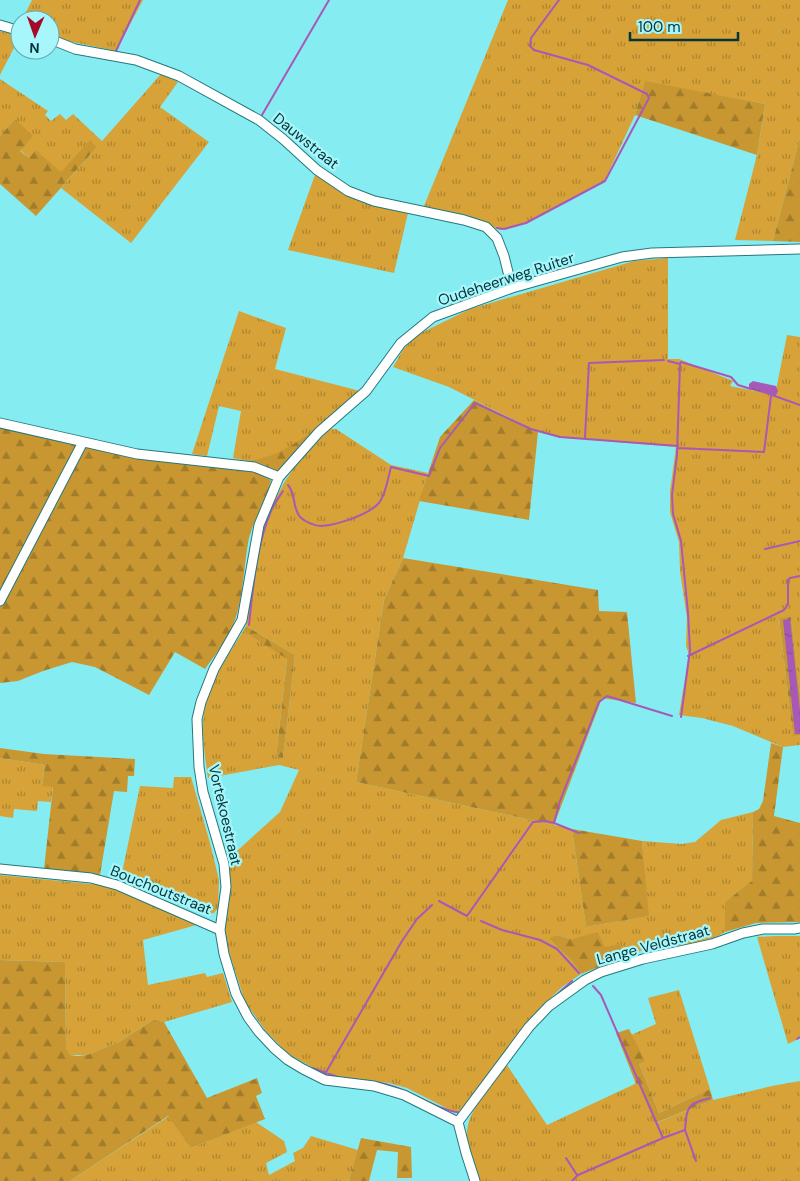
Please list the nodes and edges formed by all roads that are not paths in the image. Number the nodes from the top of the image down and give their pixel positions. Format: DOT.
graph roads {
  1 [pos="60,44"];
  2 [pos="800,249"];
  3 [pos="512,288"];
  4 [pos="0,423"];
  5 [pos="83,442"];
  6 [pos="279,477"];
  7 [pos="0,601"];
  8 [pos="0,869"];
  9 [pos="800,928"];
  10 [pos="220,930"];
  11 [pos="458,1122"];
  12 [pos="475,1181"];
  1 -- 3 [label="street, Dauwstraat"];
  2 -- 3 [label="street, Oudeheerweg Ruiter"];
  3 -- 6 [label="street, Oudeheerweg Ruiter"];
  4 -- 5 [label="street"];
  5 -- 6 [label="street"];
  5 -- 7 [label="street"];
  6 -- 10 [label="street, Vortekoestraat"];
  8 -- 10 [label="street, Bouchoutstraat"];
  9 -- 11 [label="street, Lange Veldstraat"];
  10 -- 11 [label="street, Vortekoestraat"];
  11 -- 12 [label="street"];
}
